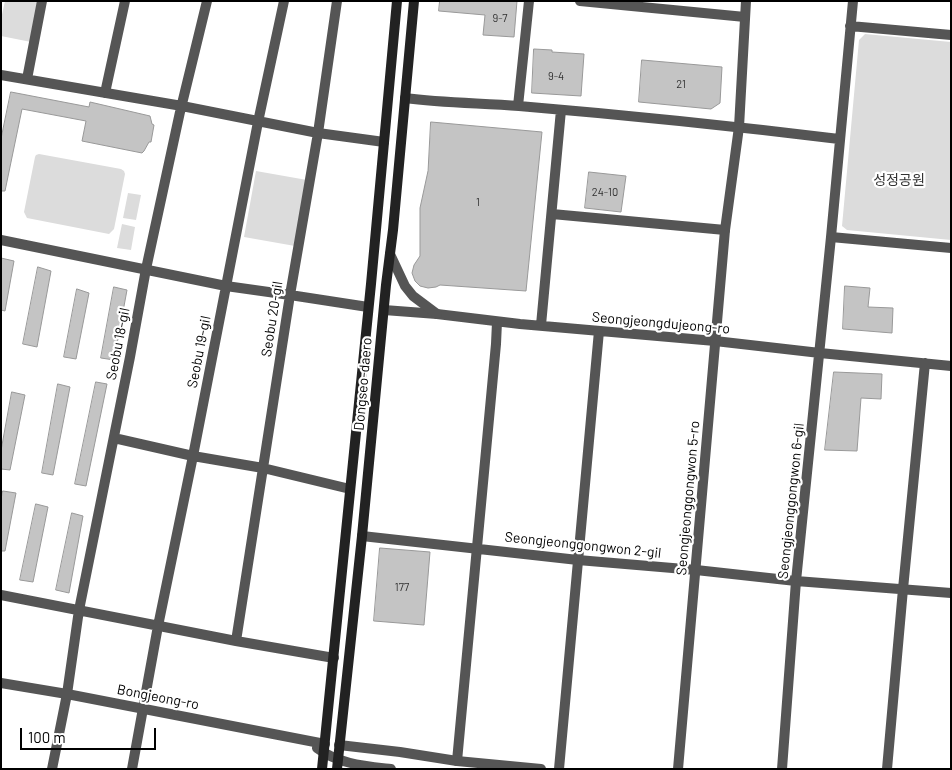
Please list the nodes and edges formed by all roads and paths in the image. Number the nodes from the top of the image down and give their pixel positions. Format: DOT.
graph roads {
  1 [pos="42,1"];
  2 [pos="125,1"];
  3 [pos="207,1"];
  4 [pos="284,1"];
  5 [pos="337,1"];
  6 [pos="396,1"];
  7 [pos="414,1"];
  8 [pos="529,1"];
  9 [pos="580,1"];
  10 [pos="746,1"];
  11 [pos="852,1"];
  12 [pos="745,16"];
  13 [pos="850,26"];
  14 [pos="951,35"];
  15 [pos="1,74"];
  16 [pos="28,79"];
  17 [pos="105,93"];
  18 [pos="405,98"];
  19 [pos="182,106"];
  20 [pos="518,106"];
  21 [pos="561,110"];
  22 [pos="258,122"];
  23 [pos="738,127"];
  24 [pos="318,134"];
  25 [pos="840,139"];
  26 [pos="384,142"];
  27 [pos="552,214"];
  28 [pos="725,230"];
  29 [pos="832,237"];
  30 [pos="1,240"];
  31 [pos="951,248"];
  32 [pos="390,254"];
  33 [pos="146,269"];
  34 [pos="226,286"];
  35 [pos="290,294"];
  36 [pos="368,307"];
  37 [pos="384,310"];
  38 [pos="437,314"];
  39 [pos="497,322"];
  40 [pos="541,325"];
  41 [pos="600,331"];
  42 [pos="715,341"];
  43 [pos="820,353"];
  44 [pos="925,363"];
  45 [pos="951,366"];
  46 [pos="114,438"];
  47 [pos="194,456"];
  48 [pos="263,468"];
  49 [pos="350,489"];
  50 [pos="362,536"];
  51 [pos="477,548"];
  52 [pos="578,560"];
  53 [pos="696,570"];
  54 [pos="796,581"];
  55 [pos="903,589"];
  56 [pos="951,593"];
  57 [pos="1,596"];
  58 [pos="79,610"];
  59 [pos="158,626"];
  60 [pos="236,642"];
  61 [pos="334,658"];
  62 [pos="1,683"];
  63 [pos="67,694"];
  64 [pos="143,708"];
  65 [pos="339,746"];
  66 [pos="324,749"];
  67 [pos="457,761"];
  68 [pos="337,764"];
  69 [pos="52,769"];
  70 [pos="132,769"];
  71 [pos="322,769"];
  72 [pos="391,769"];
  73 [pos="541,769"];
  74 [pos="559,769"];
  75 [pos="678,769"];
  76 [pos="782,769"];
  77 [pos="887,769"];
  1 -- 16 [label="street"];
  2 -- 17 [label="street"];
  3 -- 19 [label="street, Seobu 18-gil"];
  4 -- 22 [label="street, Seobu 19-gil"];
  5 -- 24 [label="street, Seobu 20-gil"];
  6 -- 26 [label="main road, Dongseo-daero"];
  7 -- 18 [label="main road, Dongseo-daero"];
  8 -- 20 [label="street"];
  9 -- 12 [label="street"];
  10 -- 12 [label="street, Seongjeonggongwon 5-ro"];
  11 -- 13 [label="street, Seongjeonggongwon 6-gil"];
  12 -- 23 [label="street, Seongjeonggongwon 5-ro"];
  13 -- 14 [label="street"];
  13 -- 25 [label="street, Seongjeonggongwon 6-gil"];
  15 -- 16 [label="street"];
  16 -- 17 [label="street"];
  17 -- 19 [label="street"];
  18 -- 20 [label="street"];
  18 -- 32 [label="main road, Dongseo-daero"];
  19 -- 22 [label="street"];
  19 -- 33 [label="street, Seobu 18-gil"];
  20 -- 21 [label="street"];
  21 -- 23 [label="street"];
  21 -- 27 [label="street"];
  22 -- 24 [label="street"];
  22 -- 34 [label="street, Seobu 19-gil"];
  23 -- 25 [label="street"];
  23 -- 28 [label="street, Seongjeonggongwon 5-ro"];
  24 -- 26 [label="street"];
  24 -- 35 [label="street, Seobu 20-gil"];
  25 -- 29 [label="street, Seongjeonggongwon 6-gil"];
  26 -- 36 [label="main road, Dongseo-daero"];
  27 -- 28 [label="street"];
  27 -- 40 [label="street"];
  28 -- 42 [label="street, Seongjeonggongwon 5-ro"];
  29 -- 31 [label="street"];
  29 -- 43 [label="street, Seongjeonggongwon 6-gil"];
  30 -- 33 [label="street"];
  32 -- 37 [label="main road, Dongseo-daero"];
  32 -- 38 [label="street"];
  33 -- 34 [label="street"];
  33 -- 46 [label="street, Seobu 18-gil"];
  34 -- 35 [label="street"];
  34 -- 47 [label="street, Seobu 19-gil"];
  35 -- 36 [label="street"];
  35 -- 48 [label="street, Seobu 20-gil"];
  36 -- 37 [label="main road, Seongjeongdujeong-ro"];
  36 -- 49 [label="main road, Dongseo-daero"];
  37 -- 38 [label="street, Seongjeongdujeong-ro"];
  37 -- 50 [label="main road, Dongseo-daero"];
  38 -- 39 [label="street, Seongjeongdujeong-ro"];
  39 -- 40 [label="street, Seongjeongdujeong-ro"];
  39 -- 51 [label="street"];
  40 -- 41 [label="street, Seongjeongdujeong-ro"];
  41 -- 42 [label="street, Seongjeongdujeong-ro"];
  41 -- 52 [label="street"];
  42 -- 43 [label="street, Seongjeongdujeong-ro"];
  42 -- 53 [label="street, Seongjeonggongwon 5-ro"];
  43 -- 44 [label="street, Seongjeongdujeong-ro"];
  43 -- 54 [label="street, Seongjeonggongwon 6-gil"];
  44 -- 45 [label="street, Seongjeongdujeong-ro"];
  44 -- 55 [label="street"];
  46 -- 47 [label="street"];
  46 -- 58 [label="street, Seobu 18-gil"];
  47 -- 48 [label="street"];
  47 -- 59 [label="street, Seobu 19-gil"];
  48 -- 49 [label="street"];
  48 -- 60 [label="street, Seobu 20-gil"];
  49 -- 61 [label="main road, Dongseo-daero"];
  50 -- 51 [label="street, Seongjeonggongwon 2-gil"];
  50 -- 65 [label="main road, Dongseo-daero"];
  51 -- 52 [label="street, Seongjeonggongwon 2-gil"];
  51 -- 67 [label="street"];
  52 -- 53 [label="street, Seongjeonggongwon 2-gil"];
  52 -- 74 [label="street"];
  53 -- 54 [label="street, Seongjeonggongwon 2-gil"];
  53 -- 75 [label="street, Seongjeonggongwon 5-ro"];
  54 -- 55 [label="street, Seongjeonggongwon 2-gil"];
  54 -- 76 [label="street, Seongjeonggongwon 6-gil"];
  55 -- 56 [label="street, Seongjeonggongwon 2-gil"];
  55 -- 77 [label="street"];
  57 -- 58 [label="street"];
  58 -- 59 [label="street"];
  58 -- 63 [label="street, Seobu 18-gil"];
  59 -- 60 [label="street"];
  59 -- 64 [label="street, Seobu 19-gil"];
  60 -- 61 [label="street"];
  61 -- 66 [label="main road, Dongseo-daero"];
  62 -- 63 [label="street, Bongjeong-ro"];
  63 -- 64 [label="street, Bongjeong-ro"];
  63 -- 69 [label="street, Seobu 18-gil"];
  64 -- 66 [label="street, Bongjeong-ro"];
  64 -- 70 [label="street, Seobu 19-gil"];
  65 -- 66 [label="main road, Bongjeong-ro"];
  65 -- 67 [label="street, Bongjeong-ro"];
  65 -- 68 [label="main road, Dongseo-daero"];
  66 -- 68 [label="street, Bongjeong-ro"];
  66 -- 71 [label="main road, Dongseo-daero"];
  67 -- 73 [label="street, Bongjeong-ro"];
  68 -- 72 [label="street, Bongjeong-ro"];
}
